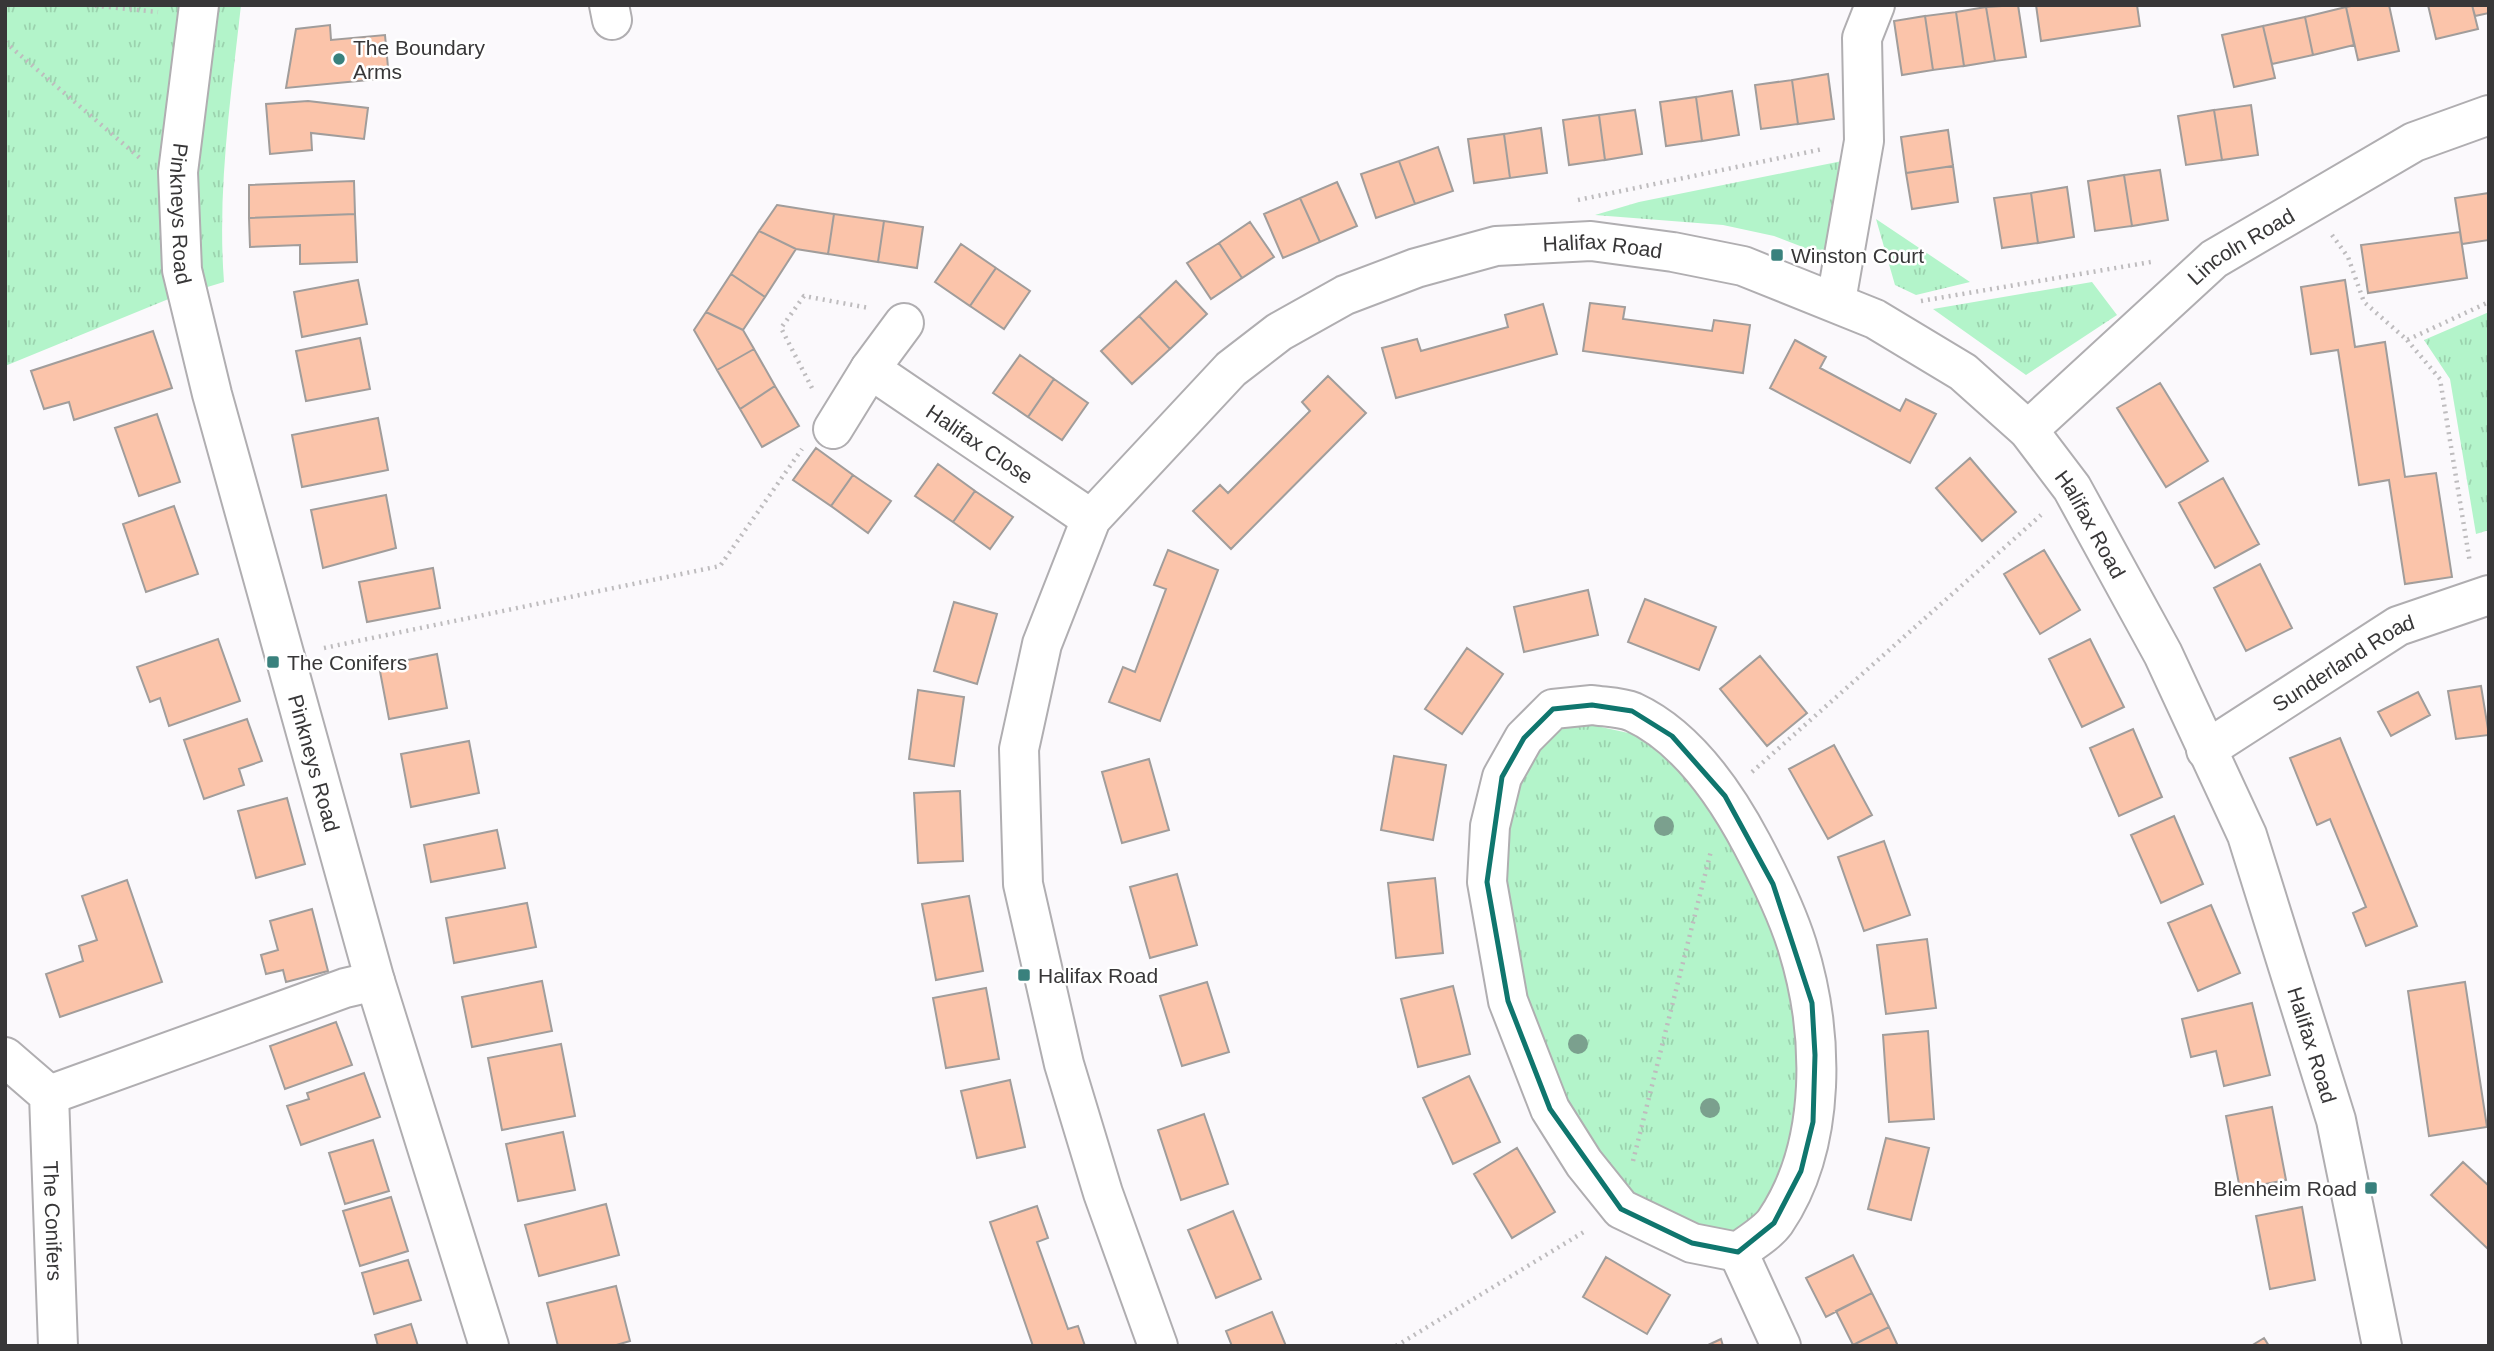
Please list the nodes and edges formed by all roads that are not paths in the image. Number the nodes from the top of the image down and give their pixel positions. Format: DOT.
graph roads {
  1 [pos="1875,5"];
  2 [pos="198,10"];
  3 [pos="2489,116"];
  4 [pos="1836,301"];
  5 [pos="904,323"];
  6 [pos="870,369"];
  7 [pos="833,429"];
  8 [pos="2028,430"];
  9 [pos="1091,519"];
  10 [pos="2482,597"];
  11 [pos="2206,750"];
  12 [pos="375,981"];
  13 [pos="5,1057"];
  14 [pos="49,1095"];
  15 [pos="1738,1252"];
  16 [pos="58,1346"];
  17 [pos="489,1346"];
  18 [pos="1158,1346"];
  19 [pos="1780,1346"];
  20 [pos="2382,1346"];
  1 -- 4 [label="street"];
  2 -- 12 [label="street, Pinkneys Road"];
  3 -- 8 [label="street, Lincoln Road"];
  4 -- 8 [label="street, Halifax Road"];
  4 -- 9 [label="street, Halifax Road"];
  5 -- 6 [label="street"];
  6 -- 7 [label="street"];
  6 -- 9 [label="street, Halifax Close"];
  8 -- 11 [label="street, Halifax Road"];
  9 -- 18 [label="street, Halifax Road"];
  10 -- 11 [label="street, Sunderland Road"];
  11 -- 20 [label="street, Halifax Road"];
  12 -- 14 [label="street"];
  12 -- 17 [label="street, Pinkneys Road"];
  13 -- 14 [label="street"];
  14 -- 16 [label="street, The Conifers"];
  15 -- 15 [label="street"];
  15 -- 19 [label="street"];
}
